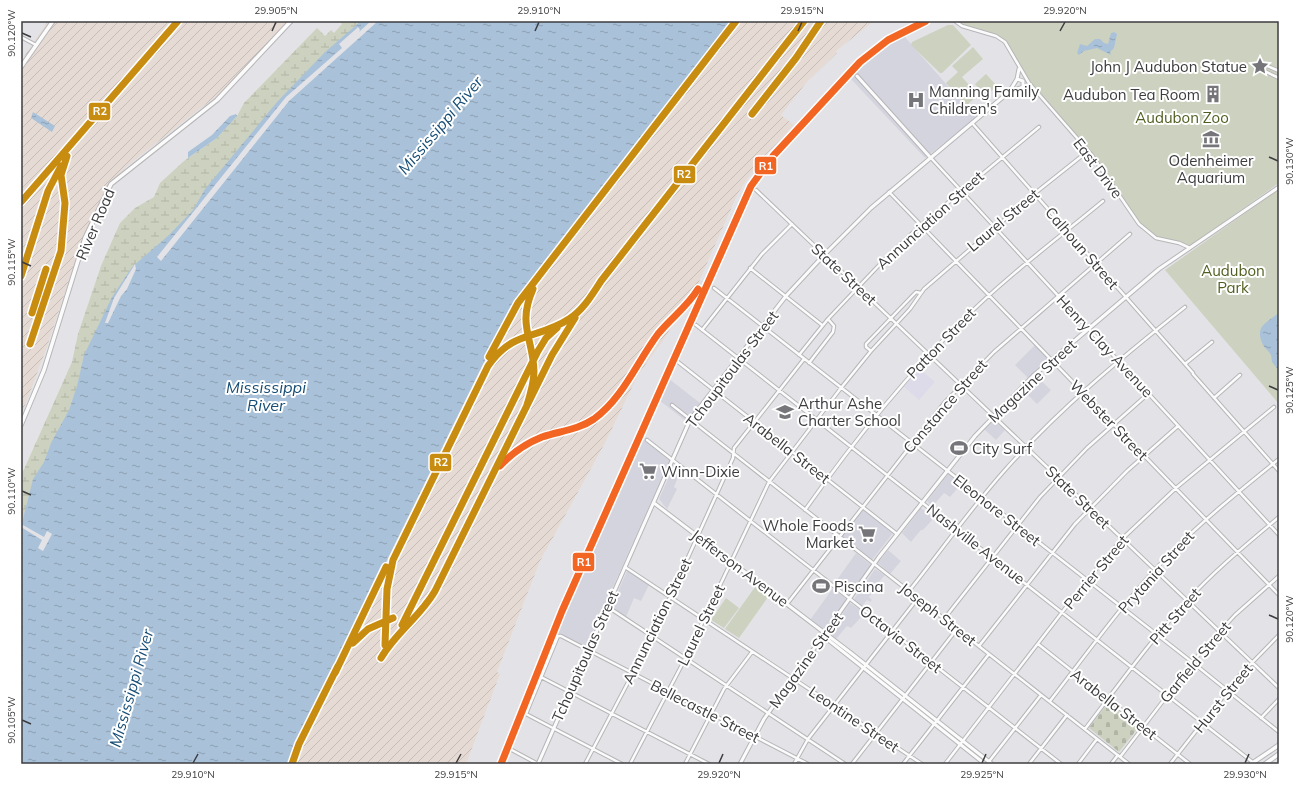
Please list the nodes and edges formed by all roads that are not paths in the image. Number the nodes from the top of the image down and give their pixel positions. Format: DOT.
graph roads {
  1 [pos="53,21"];
  2 [pos="291,21"];
  3 [pos="954,21"];
  4 [pos="21,37"];
  5 [pos="36,45"];
  6 [pos="1266,65"];
  7 [pos="21,67"];
  8 [pos="1019,68"];
  9 [pos="1262,70"];
  10 [pos="1279,71"];
  11 [pos="857,76"];
  12 [pos="1279,78"];
  13 [pos="1017,79"];
  14 [pos="1023,87"];
  15 [pos="1010,92"];
  16 [pos="1036,92"];
  17 [pos="972,123"];
  18 [pos="1039,127"];
  19 [pos="1088,151"];
  20 [pos="930,157"];
  21 [pos="1002,157"];
  22 [pos="1279,187"];
  23 [pos="756,190"];
  24 [pos="962,191"];
  25 [pos="889,192"];
  26 [pos="1034,194"];
  27 [pos="1103,201"];
  28 [pos="792,224"];
  29 [pos="921,225"];
  30 [pos="995,227"];
  31 [pos="1067,231"];
  32 [pos="1130,234"];
  33 [pos="1190,248"];
  34 [pos="824,255"];
  35 [pos="956,261"];
  36 [pos="1028,263"];
  37 [pos="1096,264"];
  38 [pos="750,268"];
  39 [pos="858,287"];
  40 [pos="714,288"];
  41 [pos="921,293"];
  42 [pos="786,296"];
  43 [pos="990,296"];
  44 [pos="1059,296"];
  45 [pos="727,298"];
  46 [pos="1126,298"];
  47 [pos="1185,308"];
  48 [pos="890,318"];
  49 [pos="828,320"];
  50 [pos="897,324"];
  51 [pos="696,325"];
  52 [pos="822,325"];
  53 [pos="763,326"];
  54 [pos="1020,328"];
  55 [pos="1089,329"];
  56 [pos="702,330"];
  57 [pos="1155,331"];
  58 [pos="1212,342"];
  59 [pos="871,351"];
  60 [pos="799,355"];
  61 [pos="929,355"];
  62 [pos="738,358"];
  63 [pos="804,359"];
  64 [pos="1051,360"];
  65 [pos="1119,361"];
  66 [pos="678,362"];
  67 [pos="809,363"];
  68 [pos="1185,364"];
  69 [pos="1240,375"];
  70 [pos="961,386"];
  71 [pos="842,388"];
  72 [pos="713,390"];
  73 [pos="779,390"];
  74 [pos="1082,392"];
  75 [pos="1149,393"];
  76 [pos="1214,398"];
  77 [pos="672,405"];
  78 [pos="1274,406"];
  79 [pos="877,415"];
  80 [pos="993,416"];
  81 [pos="690,420"];
  82 [pos="817,420"];
  83 [pos="754,422"];
  84 [pos="1113,424"];
  85 [pos="21,425"];
  86 [pos="1178,426"];
  87 [pos="1243,431"];
  88 [pos="647,440"];
  89 [pos="912,443"];
  90 [pos="852,447"];
  91 [pos="1026,447"];
  92 [pos="792,451"];
  93 [pos="733,454"];
  94 [pos="1144,456"];
  95 [pos="1209,459"];
  96 [pos="1279,459"];
  97 [pos="673,460"];
  98 [pos="1273,464"];
  99 [pos="947,470"];
  100 [pos="1279,471"];
  101 [pos="887,474"];
  102 [pos="1059,478"];
  103 [pos="827,479"];
  104 [pos="769,482"];
  105 [pos="1176,488"];
  106 [pos="1240,492"];
  107 [pos="716,494"];
  108 [pos="982,498"];
  109 [pos="922,502"];
  110 [pos="654,503"];
  111 [pos="862,506"];
  112 [pos="1090,508"];
  113 [pos="805,510"];
  114 [pos="1279,517"];
  115 [pos="1206,520"];
  116 [pos="750,521"];
  117 [pos="1017,525"];
  118 [pos="1270,525"];
  119 [pos="957,530"];
  120 [pos="897,534"];
  121 [pos="1279,535"];
  122 [pos="698,536"];
  123 [pos="838,536"];
  124 [pos="1122,539"];
  125 [pos="1052,552"];
  126 [pos="1237,552"];
  127 [pos="993,557"];
  128 [pos="731,562"];
  129 [pos="874,564"];
  130 [pos="625,567"];
  131 [pos="813,570"];
  132 [pos="1155,570"];
  133 [pos="1279,576"];
  134 [pos="1087,580"];
  135 [pos="1028,584"];
  136 [pos="1268,584"];
  137 [pos="909,591"];
  138 [pos="1279,595"];
  139 [pos="670,598"];
  140 [pos="918,598"];
  141 [pos="850,599"];
  142 [pos="1187,600"];
  143 [pos="787,604"];
  144 [pos="608,607"];
  145 [pos="1123,608"];
  146 [pos="1062,612"];
  147 [pos="944,619"];
  148 [pos="704,620"];
  149 [pos="957,629"];
  150 [pos="1220,631"];
  151 [pos="892,632"];
  152 [pos="825,634"];
  153 [pos="1157,635"];
  154 [pos="1279,635"];
  155 [pos="652,637"];
  156 [pos="1098,640"];
  157 [pos="1038,644"];
  158 [pos="979,646"];
  159 [pos="588,650"];
  160 [pos="752,652"];
  161 [pos="989,654"];
  162 [pos="685,658"];
  163 [pos="932,662"];
  164 [pos="1192,662"];
  165 [pos="1252,662"];
  166 [pos="866,665"];
  167 [pos="1132,667"];
  168 [pos="864,669"];
  169 [pos="1073,672"];
  170 [pos="633,673"];
  171 [pos="1015,674"];
  172 [pos="541,677"];
  173 [pos="793,679"];
  174 [pos="726,686"];
  175 [pos="963,687"];
  176 [pos="1279,688"];
  177 [pos="1227,690"];
  178 [pos="569,692"];
  179 [pos="668,692"];
  180 [pos="1168,694"];
  181 [pos="1041,695"];
  182 [pos="906,696"];
  183 [pos="1108,699"];
  184 [pos="1279,699"];
  185 [pos="903,700"];
  186 [pos="1050,701"];
  187 [pos="835,706"];
  188 [pos="989,707"];
  189 [pos="611,714"];
  190 [pos="711,714"];
  191 [pos="768,714"];
  192 [pos="1067,715"];
  193 [pos="1261,718"];
  194 [pos="937,721"];
  195 [pos="1203,722"];
  196 [pos="934,724"];
  197 [pos="1143,726"];
  198 [pos="553,728"];
  199 [pos="1015,728"];
  200 [pos="1085,729"];
  201 [pos="647,732"];
  202 [pos="1279,732"];
  203 [pos="877,733"];
  204 [pos="754,736"];
  205 [pos="808,739"];
  206 [pos="1098,739"];
  207 [pos="963,741"];
  208 [pos="960,745"];
  209 [pos="1279,745"];
  210 [pos="1041,748"];
  211 [pos="510,749"];
  212 [pos="593,749"];
  213 [pos="690,754"];
  214 [pos="1178,754"];
  215 [pos="1279,754"];
  216 [pos="910,756"];
  217 [pos="1119,756"];
  218 [pos="797,758"];
  219 [pos="988,763"];
  220 [pos="538,764"];
  221 [pos="586,764"];
  222 [pos="622,764"];
  223 [pos="630,764"];
  224 [pos="685,764"];
  225 [pos="709,764"];
  226 [pos="740,764"];
  227 [pos="794,764"];
  228 [pos="808,764"];
  229 [pos="845,764"];
  230 [pos="852,764"];
  231 [pos="903,764"];
  232 [pos="922,764"];
  233 [pos="945,764"];
  234 [pos="1028,764"];
  235 [pos="1061,764"];
  236 [pos="1078,764"];
  237 [pos="1111,764"];
  238 [pos="1129,764"];
  239 [pos="1170,764"];
  240 [pos="1190,764"];
  241 [pos="1253,764"];
  242 [pos="1265,764"];
  1 -- 5 [label="main road"];
  2 -- 85 [label="main road, River Road"];
  3 -- 8 [label="street, East Drive"];
  4 -- 5 [label="street"];
  5 -- 7 [label="main road"];
  6 -- 10 [label="street"];
  8 -- 13 [label="street, Tchoupitoulas Street"];
  8 -- 16 [label="street, East Drive"];
  9 -- 12 [label="street"];
  11 -- 20 [label="street"];
  13 -- 14 [label="street"];
  13 -- 15 [label="street, Tchoupitoulas Street"];
  14 -- 15 [label="street, Tchoupitoulas Street"];
  14 -- 16 [label="street"];
  15 -- 17 [label="street, Tchoupitoulas Street"];
  16 -- 19 [label="street, East Drive"];
  17 -- 20 [label="street, Tchoupitoulas Street"];
  17 -- 21 [label="street, Calhoun Street"];
  18 -- 21 [label="street, Annunciation Street"];
  19 -- 26 [label="street, Laurel Street"];
  19 -- 33 [label="street, East Drive"];
  20 -- 24 [label="street, Henry Clay Avenue"];
  20 -- 25 [label="street, Tchoupitoulas Street"];
  21 -- 24 [label="street, Annunciation Street"];
  21 -- 26 [label="street, Calhoun Street"];
  22 -- 33 [label="street, Magazine Street"];
  23 -- 28 [label="street, State Street"];
  24 -- 29 [label="street, Annunciation Street"];
  24 -- 30 [label="street, Henry Clay Avenue"];
  25 -- 29 [label="street, Webster Street"];
  25 -- 34 [label="street, Tchoupitoulas Street"];
  26 -- 30 [label="street, Laurel Street"];
  26 -- 31 [label="street, Calhoun Street"];
  27 -- 31 [label="street, Patton Street"];
  28 -- 34 [label="street, State Street"];
  28 -- 38 [label="street"];
  29 -- 35 [label="street, Webster Street"];
  29 -- 39 [label="street, Annunciation Street"];
  30 -- 35 [label="street, Laurel Street"];
  30 -- 36 [label="street, Henry Clay Avenue"];
  31 -- 36 [label="street, Patton Street"];
  31 -- 37 [label="street, Calhoun Street"];
  32 -- 37 [label="street, Constance Street"];
  33 -- 46 [label="street, Magazine Street"];
  34 -- 39 [label="street, State Street"];
  34 -- 42 [label="street, Tchoupitoulas Street"];
  35 -- 41 [label="street, Laurel Street"];
  35 -- 43 [label="street, Webster Street"];
  36 -- 43 [label="street, Patton Street"];
  36 -- 44 [label="street, Henry Clay Avenue"];
  37 -- 44 [label="street, Constance Street"];
  37 -- 46 [label="street, Calhoun Street"];
  38 -- 42 [label="street"];
  38 -- 45 [label="street"];
  39 -- 48 [label="street, State Street"];
  39 -- 49 [label="street, Annunciation Street"];
  40 -- 45 [label="street, Eleonore Street"];
  41 -- 48 [label="street, Laurel Street"];
  41 -- 50 [label="street, Laurel Street"];
  42 -- 52 [label="street"];
  42 -- 53 [label="street, Tchoupitoulas Street"];
  43 -- 54 [label="street, Webster Street"];
  43 -- 61 [label="street, Patton Street"];
  44 -- 54 [label="street, Constance Street"];
  44 -- 55 [label="street, Henry Clay Avenue"];
  45 -- 53 [label="street, Eleonore Street"];
  45 -- 56 [label="street"];
  46 -- 55 [label="street, Magazine Street"];
  46 -- 57 [label="street, Calhoun Street"];
  47 -- 57 [label="street"];
  48 -- 50 [label="street, State Street"];
  48 -- 59 [label="street, Laurel Street"];
  49 -- 52 [label="street, Annunciation Street"];
  49 -- 67 [label="street"];
  50 -- 59 [label="street, Laurel Street"];
  50 -- 61 [label="street, State Street"];
  51 -- 56 [label="street, Nashville Avenue"];
  52 -- 60 [label="street, Annunciation Street"];
  53 -- 60 [label="street, Eleonore Street"];
  53 -- 62 [label="street, Tchoupitoulas Street"];
  54 -- 64 [label="street, Webster Street"];
  54 -- 70 [label="street, Constance Street"];
  55 -- 64 [label="street, Magazine Street"];
  55 -- 65 [label="street, Henry Clay Avenue"];
  56 -- 62 [label="street, Nashville Avenue"];
  57 -- 65 [label="street"];
  57 -- 68 [label="street, Calhoun Street"];
  58 -- 68 [label="street"];
  59 -- 71 [label="street, Laurel Street"];
  60 -- 63 [label="street, Eleonore Street"];
  61 -- 70 [label="street, State Street"];
  61 -- 79 [label="street, Patton Street"];
  62 -- 72 [label="street, Tchoupitoulas Street"];
  62 -- 73 [label="street, Nashville Avenue"];
  63 -- 67 [label="street, Eleonore Street"];
  63 -- 73 [label="street, Annunciation Street"];
  64 -- 74 [label="street, Webster Street"];
  64 -- 80 [label="street, Magazine Street"];
  65 -- 74 [label="street"];
  65 -- 75 [label="street, Henry Clay Avenue"];
  66 -- 72 [label="street, Arabella Street"];
  67 -- 71 [label="street, Eleonore Street"];
  68 -- 76 [label="street, Calhoun Street"];
  69 -- 76 [label="street"];
  70 -- 80 [label="street, State Street"];
  70 -- 89 [label="street, Constance Street"];
  71 -- 79 [label="street, Eleonore Street"];
  71 -- 82 [label="street, Laurel Street"];
  72 -- 81 [label="street, Tchoupitoulas Street"];
  72 -- 83 [label="street, Arabella Street"];
  73 -- 82 [label="street, Nashville Avenue"];
  73 -- 83 [label="street, Annunciation Street"];
  74 -- 84 [label="street, Webster Street"];
  74 -- 91 [label="street"];
  75 -- 84 [label="street"];
  75 -- 86 [label="street, Henry Clay Avenue"];
  76 -- 87 [label="street, Calhoun Street"];
  77 -- 81 [label="street, Joseph Street"];
  78 -- 87 [label="street, Perrier Street"];
  79 -- 89 [label="street, Eleonore Street"];
  79 -- 90 [label="street, Patton Street"];
  80 -- 91 [label="street, State Street"];
  80 -- 99 [label="street, Magazine Street"];
  81 -- 93 [label="street, Joseph Street"];
  81 -- 97 [label="street, Tchoupitoulas Street"];
  82 -- 90 [label="street, Nashville Avenue"];
  82 -- 92 [label="street, Laurel Street"];
  83 -- 92 [label="street, Arabella Street"];
  83 -- 93 [label="street, Annunciation Street"];
  84 -- 94 [label="street, Webster Street"];
  84 -- 102 [label="street"];
  86 -- 94 [label="street"];
  86 -- 95 [label="street, Henry Clay Avenue"];
  87 -- 95 [label="street, Perrier Street"];
  87 -- 98 [label="street, Calhoun Street"];
  88 -- 97 [label="street, Octavia Street"];
  89 -- 99 [label="street, Eleonore Street"];
  89 -- 101 [label="street, Constance Street"];
  90 -- 101 [label="street, Nashville Avenue"];
  90 -- 103 [label="street, Patton Street"];
  91 -- 102 [label="street, State Street"];
  91 -- 108 [label="street"];
  92 -- 103 [label="street, Arabella Street"];
  92 -- 104 [label="street, Laurel Street"];
  93 -- 104 [label="street, Joseph Street"];
  93 -- 107 [label="street, Annunciation Street"];
  94 -- 105 [label="street, Webster Street"];
  94 -- 112 [label="street"];
  95 -- 105 [label="street, Perrier Street"];
  95 -- 106 [label="street, Henry Clay Avenue"];
  96 -- 98 [label="street, Prytania Street"];
  97 -- 107 [label="street, Octavia Street"];
  97 -- 110 [label="street, Tchoupitoulas Street"];
  98 -- 100 [label="street, Calhoun Street"];
  98 -- 106 [label="street, Prytania Street"];
  99 -- 108 [label="street, Eleonore Street"];
  99 -- 109 [label="street, Magazine Street"];
  101 -- 109 [label="street, Nashville Avenue"];
  101 -- 111 [label="street, Constance Street"];
  102 -- 112 [label="street, State Street"];
  102 -- 117 [label="street"];
  103 -- 111 [label="street, Arabella Street"];
  103 -- 113 [label="street, Patton Street"];
  104 -- 113 [label="street, Joseph Street"];
  104 -- 116 [label="street, Laurel Street"];
  105 -- 115 [label="street, Webster Street"];
  105 -- 124 [label="street, Perrier Street"];
  106 -- 115 [label="street, Prytania Street"];
  106 -- 118 [label="street, Henry Clay Avenue"];
  107 -- 116 [label="street, Octavia Street"];
  107 -- 122 [label="street, Annunciation Street"];
  108 -- 117 [label="street, Eleonore Street"];
  108 -- 119 [label="street"];
  109 -- 119 [label="street, Nashville Avenue"];
  109 -- 120 [label="street, Magazine Street"];
  110 -- 122 [label="street, Jefferson Avenue"];
  110 -- 130 [label="street, Tchoupitoulas Street"];
  111 -- 120 [label="street, Arabella Street"];
  111 -- 123 [label="street, Constance Street"];
  112 -- 124 [label="street, State Street"];
  112 -- 125 [label="street"];
  113 -- 123 [label="street, Joseph Street"];
  114 -- 118 [label="street, Pitt Street"];
  115 -- 126 [label="street, Webster Street"];
  115 -- 132 [label="street, Prytania Street"];
  116 -- 128 [label="street, Laurel Street"];
  116 -- 131 [label="street, Octavia Street"];
  117 -- 125 [label="street, Eleonore Street"];
  117 -- 127 [label="street"];
  118 -- 121 [label="street, Henry Clay Avenue"];
  118 -- 126 [label="street, Pitt Street"];
  119 -- 127 [label="street, Nashville Avenue"];
  119 -- 137 [label="street"];
  120 -- 129 [label="street, Magazine Street"];
  122 -- 128 [label="street, Jefferson Avenue"];
  122 -- 139 [label="street, Annunciation Street"];
  123 -- 129 [label="street, Joseph Street"];
  123 -- 131 [label="street, Constance Street"];
  124 -- 132 [label="street, State Street"];
  124 -- 134 [label="street, Perrier Street"];
  125 -- 134 [label="street, Eleonore Street"];
  125 -- 135 [label="street"];
  126 -- 136 [label="street, Webster Street"];
  126 -- 142 [label="street, Pitt Street"];
  127 -- 135 [label="street, Nashville Avenue"];
  127 -- 147 [label="street"];
  128 -- 143 [label="street, Jefferson Avenue"];
  128 -- 148 [label="street, Laurel Street"];
  129 -- 137 [label="street, Joseph Street"];
  129 -- 141 [label="street, Magazine Street"];
  130 -- 139 [label="street, Leontine Street"];
  130 -- 144 [label="street, Tchoupitoulas Street"];
  131 -- 141 [label="street, Octavia Street"];
  131 -- 143 [label="street, Constance Street"];
  132 -- 142 [label="street, State Street"];
  132 -- 145 [label="street, Prytania Street"];
  133 -- 136 [label="street, Garfield Street"];
  134 -- 145 [label="street, Eleonore Street"];
  134 -- 146 [label="street, Perrier Street"];
  135 -- 146 [label="street, Nashville Avenue"];
  135 -- 158 [label="street"];
  136 -- 138 [label="street, Webster Street"];
  136 -- 150 [label="street, Garfield Street"];
  137 -- 140 [label="street, Joseph Street"];
  139 -- 148 [label="street, Leontine Street"];
  139 -- 155 [label="street, Annunciation Street"];
  140 -- 147 [label="street, Joseph Street"];
  140 -- 151 [label="street"];
  141 -- 151 [label="street, Octavia Street"];
  141 -- 152 [label="street, Magazine Street"];
  142 -- 150 [label="street, State Street"];
  142 -- 153 [label="street, Pitt Street"];
  143 -- 152 [label="street, Jefferson Avenue"];
  144 -- 155 [label="street"];
  144 -- 159 [label="street, Tchoupitoulas Street"];
  145 -- 153 [label="street, Eleonore Street"];
  145 -- 156 [label="street, Prytania Street"];
  146 -- 156 [label="street, Nashville Avenue"];
  146 -- 157 [label="street, Perrier Street"];
  147 -- 149 [label="street, Joseph Street"];
  148 -- 160 [label="street, Leontine Street"];
  148 -- 162 [label="street, Laurel Street"];
  149 -- 158 [label="street, Joseph Street"];
  149 -- 163 [label="street"];
  150 -- 164 [label="street, Garfield Street"];
  150 -- 165 [label="street, State Street"];
  151 -- 163 [label="street, Octavia Street"];
  151 -- 166 [label="street"];
  152 -- 166 [label="street, Jefferson Avenue"];
  152 -- 168 [label="street, Jefferson Avenue"];
  152 -- 173 [label="street, Magazine Street"];
  153 -- 164 [label="street, Eleonore Street"];
  153 -- 167 [label="street, Pitt Street"];
  154 -- 165 [label="street, Hurst Street"];
  155 -- 162 [label="street"];
  155 -- 170 [label="street, Annunciation Street"];
  156 -- 167 [label="street, Nashville Avenue"];
  156 -- 169 [label="street, Prytania Street"];
  157 -- 169 [label="street, Arabella Street"];
  157 -- 171 [label="street, Perrier Street"];
  158 -- 161 [label="street, Joseph Street"];
  159 -- 170 [label="street, Bellecastle Street"];
  159 -- 172 [label="street, Bellecastle Street"];
  159 -- 178 [label="street, Tchoupitoulas Street"];
  160 -- 173 [label="street, Leontine Street"];
  160 -- 174 [label="street"];
  161 -- 171 [label="street, Joseph Street"];
  161 -- 175 [label="street"];
  162 -- 174 [label="street"];
  162 -- 179 [label="street, Laurel Street"];
  163 -- 175 [label="street, Octavia Street"];
  163 -- 182 [label="street"];
  164 -- 177 [label="street, Eleonore Street"];
  164 -- 180 [label="street, Garfield Street"];
  165 -- 176 [label="street, State Street"];
  165 -- 177 [label="street, Hurst Street"];
  166 -- 168 [label="street"];
  166 -- 182 [label="street, Jefferson Avenue"];
  167 -- 180 [label="street, Nashville Avenue"];
  167 -- 183 [label="street, Pitt Street"];
  168 -- 185 [label="street, Jefferson Avenue"];
  168 -- 187 [label="street"];
  169 -- 183 [label="street, Arabella Street"];
  169 -- 186 [label="street, Prytania Street"];
  170 -- 179 [label="street, Bellecastle Street"];
  170 -- 189 [label="street, Annunciation Street"];
  171 -- 181 [label="street, Joseph Street"];
  171 -- 188 [label="street, Perrier Street"];
  172 -- 178 [label="street"];
  172 -- 198 [label="street"];
  173 -- 187 [label="street, Leontine Street"];
  173 -- 191 [label="street, Magazine Street"];
  174 -- 190 [label="street"];
  174 -- 191 [label="street"];
  175 -- 188 [label="street, Octavia Street"];
  175 -- 194 [label="street"];
  177 -- 193 [label="street, Eleonore Street"];
  177 -- 195 [label="street, Hurst Street"];
  178 -- 189 [label="street"];
  178 -- 198 [label="street, Tchoupitoulas Street"];
  179 -- 190 [label="street, Bellecastle Street"];
  179 -- 201 [label="street, Laurel Street"];
  180 -- 195 [label="street, Nashville Avenue"];
  180 -- 197 [label="street, Garfield Street"];
  181 -- 186 [label="street, Joseph Street"];
  181 -- 199 [label="street"];
  182 -- 185 [label="street"];
  182 -- 194 [label="street, Jefferson Avenue"];
  183 -- 197 [label="street, Arabella Street"];
  183 -- 200 [label="street, Pitt Street"];
  184 -- 193 [label="street"];
  185 -- 196 [label="street, Jefferson Avenue"];
  185 -- 203 [label="street"];
  186 -- 192 [label="street, Joseph Street"];
  187 -- 203 [label="street, Leontine Street"];
  187 -- 205 [label="street"];
  188 -- 199 [label="street, Octavia Street"];
  188 -- 207 [label="street, Perrier Street"];
  189 -- 201 [label="street"];
  189 -- 212 [label="street, Annunciation Street"];
  190 -- 204 [label="street, Bellecastle Street"];
  190 -- 213 [label="street"];
  191 -- 204 [label="street, Magazine Street"];
  191 -- 205 [label="street"];
  192 -- 200 [label="street, Joseph Street"];
  192 -- 210 [label="street"];
  193 -- 202 [label="street, Eleonore Street"];
  194 -- 196 [label="street"];
  194 -- 207 [label="street, Jefferson Avenue"];
  195 -- 214 [label="street, Hurst Street"];
  195 -- 241 [label="street, Nashville Avenue"];
  196 -- 208 [label="street, Jefferson Avenue"];
  196 -- 216 [label="street"];
  197 -- 214 [label="street, Arabella Street"];
  197 -- 217 [label="street, Garfield Street"];
  198 -- 212 [label="street"];
  198 -- 220 [label="street, Tchoupitoulas Street"];
  199 -- 210 [label="street, Octavia Street"];
  199 -- 219 [label="street"];
  200 -- 206 [label="street, Joseph Street"];
  201 -- 213 [label="street"];
  201 -- 223 [label="street, Laurel Street"];
  203 -- 216 [label="street, Leontine Street"];
  203 -- 230 [label="street"];
  204 -- 218 [label="street, Bellecastle Street"];
  204 -- 226 [label="street, Magazine Street"];
  205 -- 218 [label="street"];
  205 -- 229 [label="street"];
  206 -- 217 [label="street, Joseph Street"];
  206 -- 236 [label="street"];
  207 -- 208 [label="street, Perrier Street"];
  207 -- 219 [label="street, Jefferson Avenue"];
  208 -- 219 [label="street, Jefferson Avenue"];
  208 -- 233 [label="street, Perrier Street"];
  209 -- 241 [label="main road"];
  210 -- 234 [label="street"];
  210 -- 235 [label="street, Octavia Street"];
  211 -- 220 [label="street"];
  212 -- 221 [label="street, Annunciation Street"];
  212 -- 222 [label="street"];
  213 -- 224 [label="street"];
  213 -- 225 [label="street"];
  214 -- 239 [label="street, Hurst Street"];
  214 -- 240 [label="street, Arabella Street"];
  215 -- 242 [label="main road"];
  216 -- 231 [label="street"];
  216 -- 232 [label="street, Leontine Street"];
  217 -- 237 [label="street, Garfield Street"];
  217 -- 238 [label="street, Joseph Street"];
  218 -- 227 [label="street"];
  218 -- 228 [label="street, Bellecastle Street"];
}
